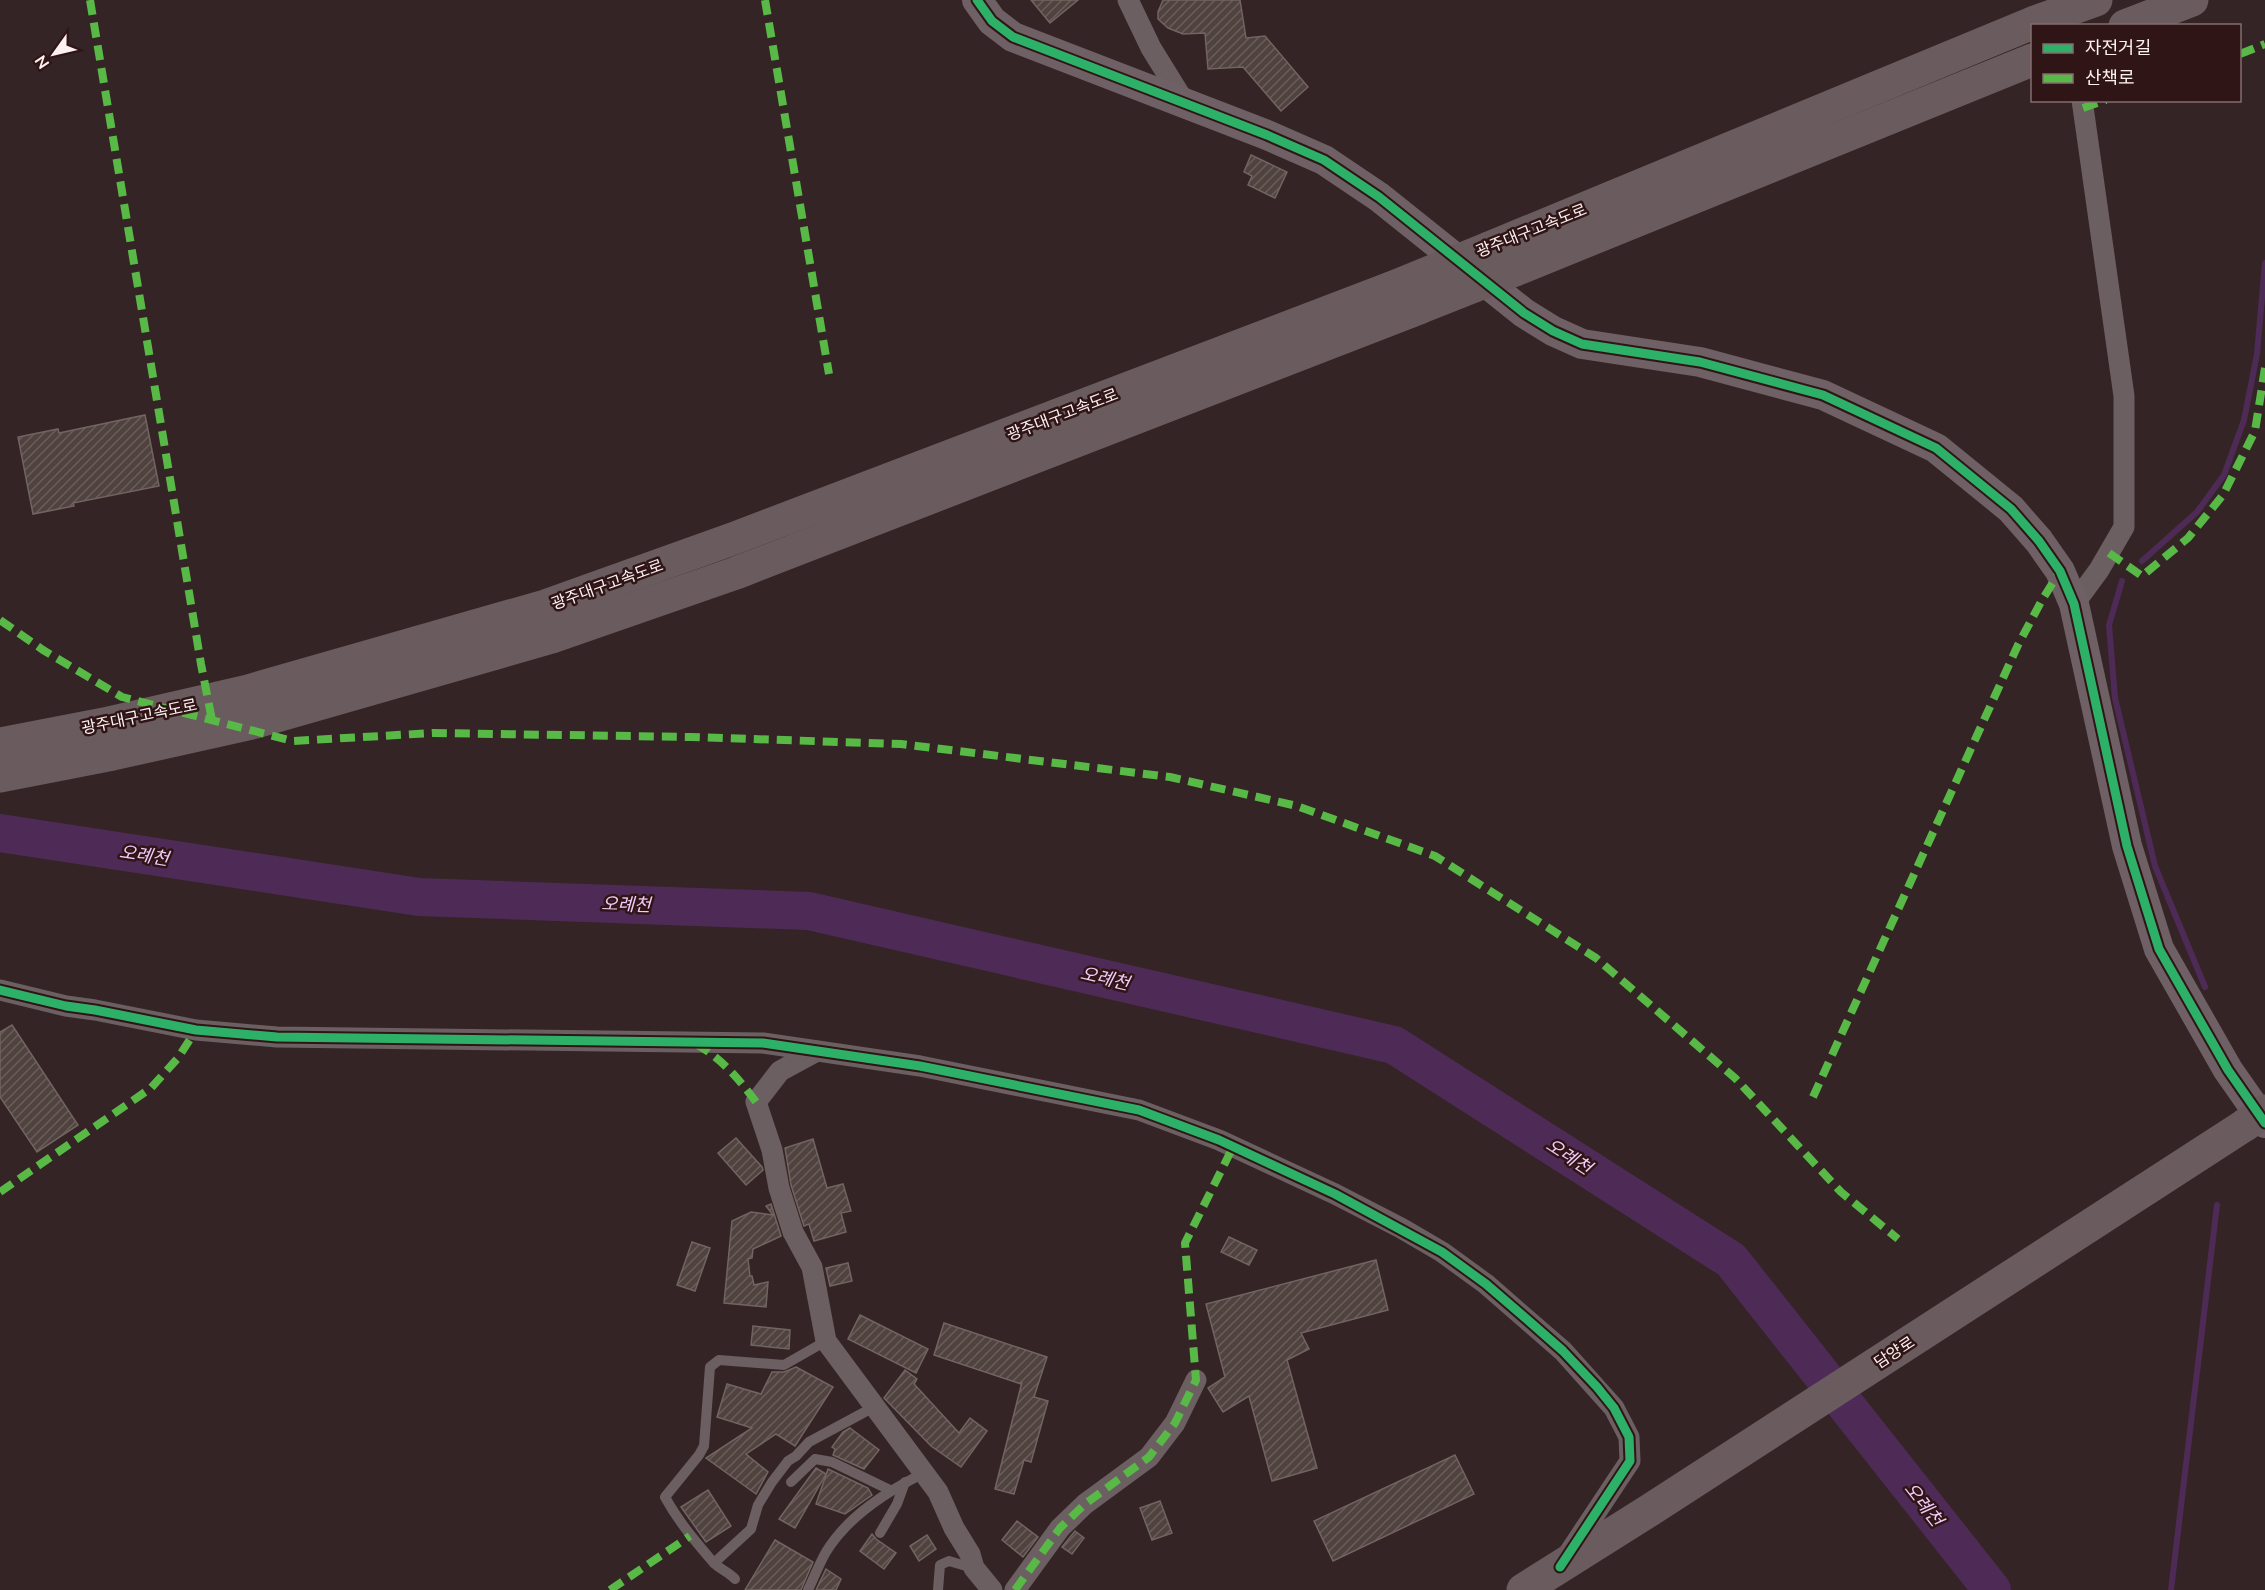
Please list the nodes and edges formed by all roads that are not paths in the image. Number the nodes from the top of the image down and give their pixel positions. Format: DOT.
graph roads {
  1 [pos="977,0"];
  2 [pos="1128,0"];
  3 [pos="2068,0"];
  4 [pos="2096,0"];
  5 [pos="2192,0"];
  6 [pos="2072,24"];
  7 [pos="2131,24"];
  8 [pos="2031,60"];
  9 [pos="2082,102"];
  10 [pos="1185,103"];
  11 [pos="2074,604"];
  12 [pos="0,744"];
  13 [pos="0,776"];
  14 [pos="0,990"];
  15 [pos="817,1051"];
  16 [pos="2258,1120"];
  17 [pos="826,1341"];
  18 [pos="1196,1380"];
  19 [pos="874,1407"];
  20 [pos="914,1478"];
  21 [pos="791,1482"];
  22 [pos="890,1490"];
  23 [pos="880,1533"];
  24 [pos="714,1563"];
  25 [pos="1560,1567"];
  26 [pos="974,1568"];
  27 [pos="735,1579"];
  28 [pos="808,1590"];
  29 [pos="938,1590"];
  30 [pos="992,1590"];
  31 [pos="1015,1590"];
  32 [pos="1523,1590"];
  1 -- 10 [label="street"];
  2 -- 10 [label="street"];
  3 -- 6 [label="street"];
  4 -- 12 [label="highway, 광주대구고속도로, bridge"];
  5 -- 7 [label="highway"];
  8 -- 13 [label="highway, 광주대구고속도로, bridge"];
  9 -- 11 [label="street"];
  10 -- 11 [label="street"];
  11 -- 16 [label="street"];
  14 -- 15 [label="street"];
  15 -- 17 [label="street"];
  15 -- 25 [label="street"];
  16 -- 25 [label="highway, 담양로"];
  17 -- 19 [label="street"];
  17 -- 24 [label="lane"];
  18 -- 31 [label="street"];
  19 -- 20 [label="street"];
  19 -- 24 [label="lane"];
  20 -- 22 [label="lane"];
  20 -- 23 [label="lane"];
  20 -- 26 [label="street"];
  21 -- 22 [label="lane"];
  22 -- 28 [label="lane"];
  24 -- 27 [label="lane"];
  25 -- 32 [label="highway, 담양로"];
  26 -- 29 [label="lane"];
  26 -- 30 [label="street"];
}
